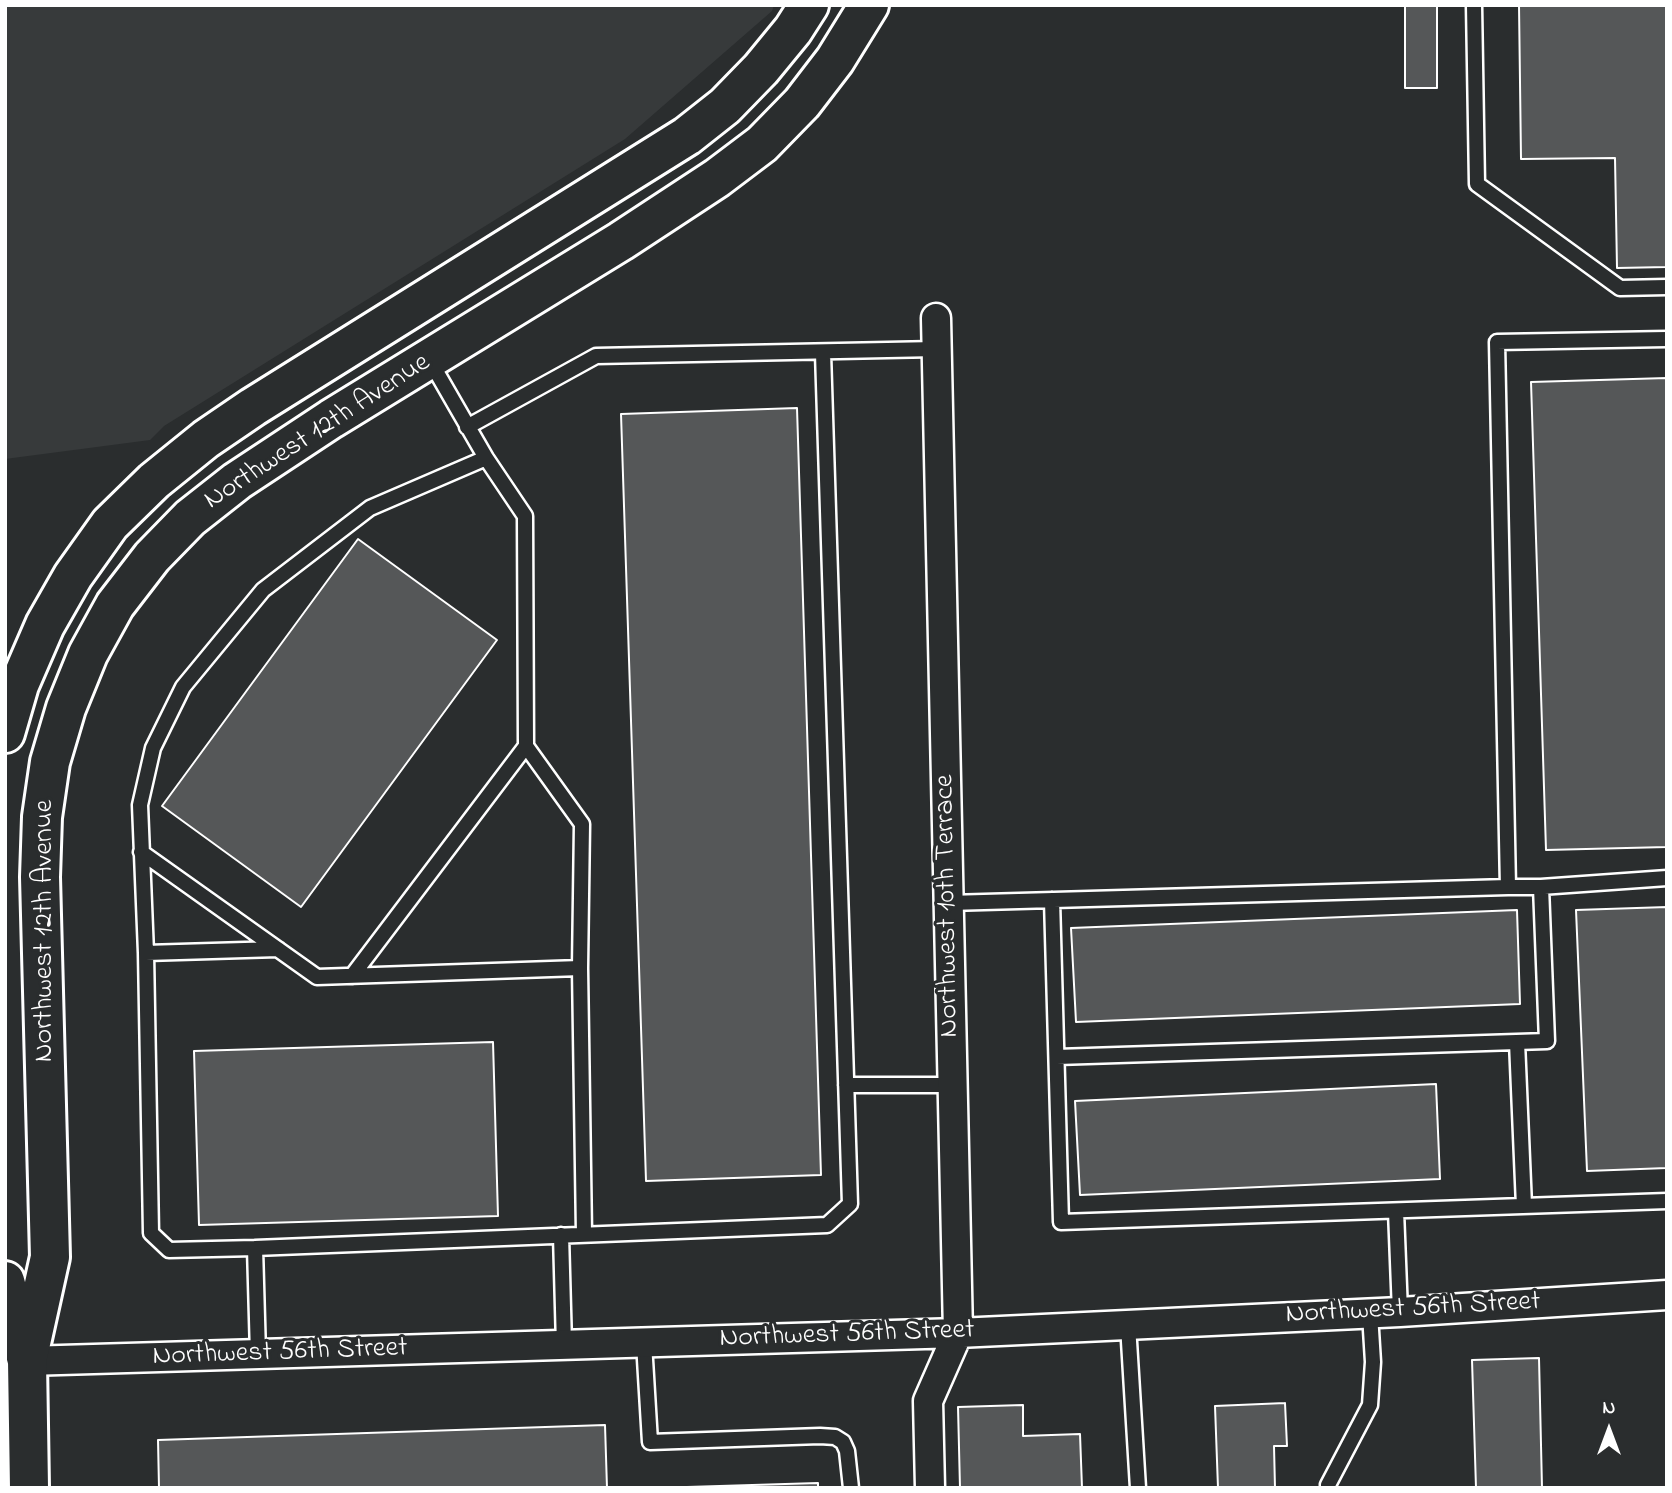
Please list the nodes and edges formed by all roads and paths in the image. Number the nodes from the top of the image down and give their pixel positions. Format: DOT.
graph roads {
  1 [pos="808,5"];
  2 [pos="869,5"];
  3 [pos="1474,5"];
  4 [pos="1667,287"];
  5 [pos="405,313"];
  6 [pos="936,318"];
  7 [pos="1667,339"];
  8 [pos="936,349"];
  9 [pos="823,353"];
  10 [pos="429,359"];
  11 [pos="467,426"];
  12 [pos="486,458"];
  13 [pos="5,733"];
  14 [pos="526,746"];
  15 [pos="141,852"];
  16 [pos="1667,878"];
  17 [pos="1508,887"];
  18 [pos="1541,887"];
  19 [pos="1052,900"];
  20 [pos="949,904"];
  21 [pos="278,949"];
  22 [pos="146,953"];
  23 [pos="580,968"];
  24 [pos="352,976"];
  25 [pos="1517,1042"];
  26 [pos="1057,1057"];
  27 [pos="846,1085"];
  28 [pos="953,1085"];
  29 [pos="1667,1201"];
  30 [pos="1524,1206"];
  31 [pos="1396,1211"];
  32 [pos="584,1234"];
  33 [pos="561,1235"];
  34 [pos="255,1248"];
  35 [pos="5,1281"];
  36 [pos="1667,1295"];
  37 [pos="1400,1312"];
  38 [pos="1370,1314"];
  39 [pos="1128,1325"];
  40 [pos="958,1334"];
  41 [pos="644,1343"];
  42 [pos="564,1345"];
  43 [pos="258,1354"];
  44 [pos="27,1361"];
  45 [pos="1328,1485"];
  46 [pos="29,1488"];
  47 [pos="851,1488"];
  48 [pos="930,1488"];
  49 [pos="1138,1488"];
  1 -- 5 [label="street, Northwest 12th Avenue"];
  2 -- 10 [label="street, Northwest 12th Avenue"];
  3 -- 4 [label="lane"];
  5 -- 10 [label="street"];
  5 -- 13 [label="street, Northwest 12th Avenue"];
  6 -- 8 [label="street, Northwest 10th Terrace"];
  7 -- 17 [label="lane"];
  8 -- 9 [label="lane"];
  8 -- 20 [label="street, Northwest 10th Terrace"];
  9 -- 11 [label="lane"];
  9 -- 27 [label="lane"];
  10 -- 11 [label="lane"];
  10 -- 44 [label="street, Northwest 12th Avenue"];
  11 -- 12 [label="lane"];
  12 -- 14 [label="lane"];
  12 -- 15 [label="lane"];
  14 -- 23 [label="lane"];
  14 -- 24 [label="lane"];
  15 -- 21 [label="lane"];
  15 -- 22 [label="lane"];
  16 -- 18 [label="lane"];
  17 -- 18 [label="lane"];
  17 -- 19 [label="lane"];
  18 -- 25 [label="lane"];
  19 -- 20 [label="lane"];
  19 -- 26 [label="lane"];
  20 -- 28 [label="street, Northwest 10th Terrace"];
  21 -- 22 [label="lane"];
  21 -- 24 [label="lane"];
  22 -- 34 [label="lane"];
  23 -- 24 [label="lane"];
  23 -- 32 [label="lane"];
  25 -- 26 [label="lane"];
  25 -- 30 [label="lane"];
  26 -- 31 [label="lane"];
  27 -- 28 [label="lane"];
  27 -- 32 [label="lane"];
  28 -- 40 [label="street, Northwest 10th Terrace"];
  29 -- 30 [label="lane"];
  30 -- 31 [label="lane"];
  31 -- 37 [label="lane"];
  32 -- 33 [label="lane"];
  33 -- 34 [label="lane"];
  33 -- 42 [label="lane"];
  34 -- 43 [label="lane"];
  35 -- 44 [label="street, Northwest 12th Avenue"];
  36 -- 37 [label="street, Northwest 56th Street"];
  37 -- 38 [label="street, Northwest 56th Street"];
  38 -- 39 [label="street, Northwest 56th Street"];
  38 -- 45 [label="lane"];
  39 -- 40 [label="street, Northwest 56th Street"];
  39 -- 49 [label="lane"];
  40 -- 41 [label="street, Northwest 56th Street"];
  40 -- 48 [label="street, Northwest 10th Terrace"];
  41 -- 42 [label="street, Northwest 56th Street"];
  41 -- 47 [label="lane"];
  42 -- 43 [label="street, Northwest 56th Street"];
  43 -- 44 [label="street, Northwest 56th Street"];
  44 -- 46 [label="street, Northwest 12th Avenue"];
}
